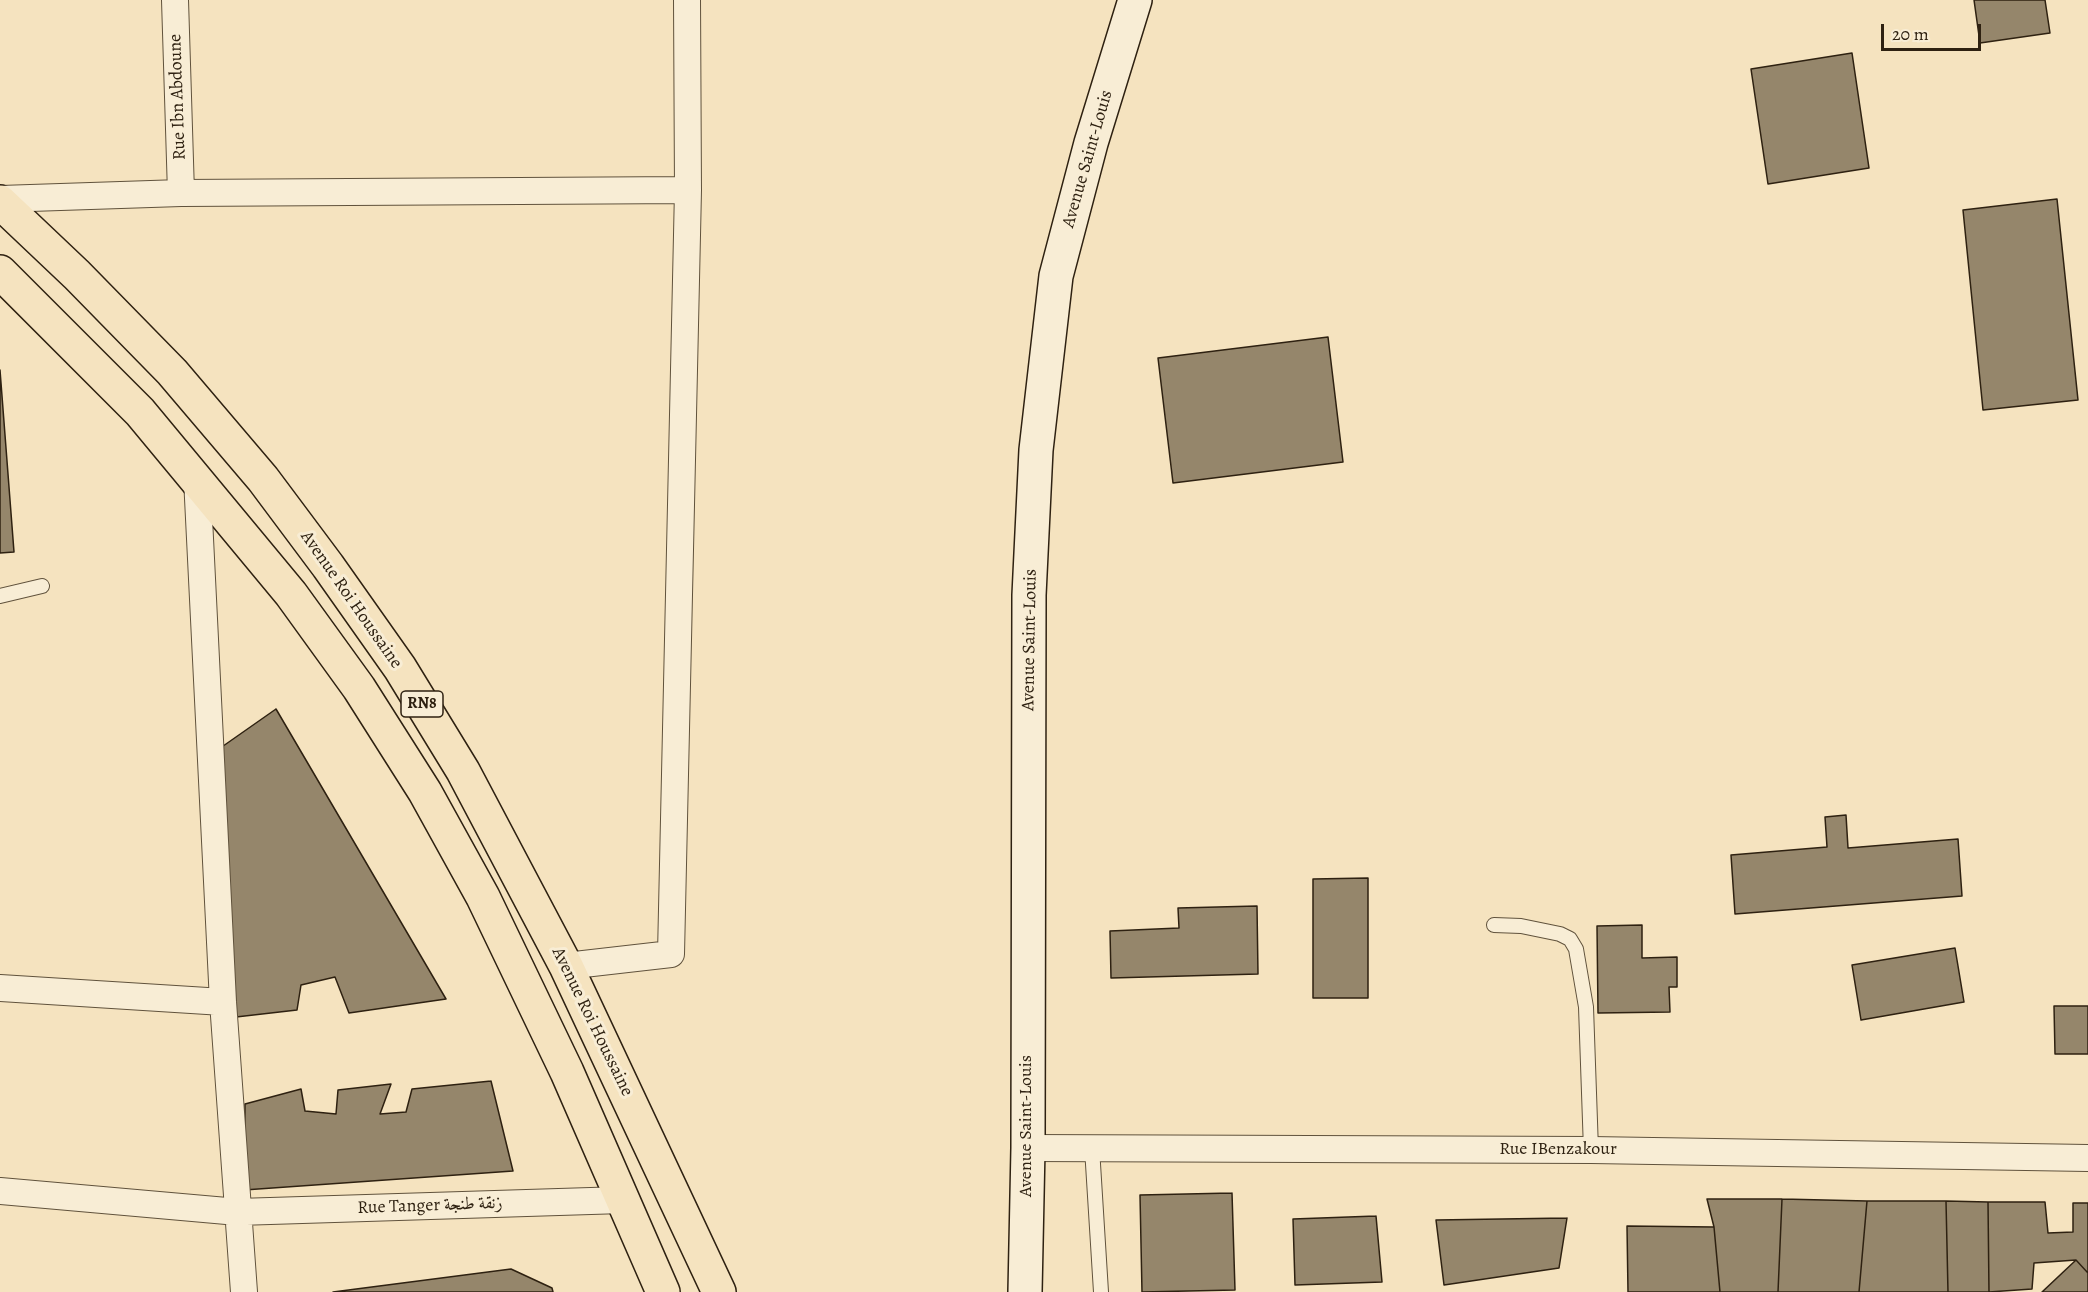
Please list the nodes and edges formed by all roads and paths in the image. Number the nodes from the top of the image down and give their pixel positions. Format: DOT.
graph roads {
  1 [pos="175,0"];
  2 [pos="687,0"];
  3 [pos="1135,0"];
  4 [pos="688,190"];
  5 [pos="181,193"];
  6 [pos="0,201"];
  7 [pos="0,272"];
  8 [pos="197,478"];
  9 [pos="42,586"];
  10 [pos="0,596"];
  11 [pos="1494,925"];
  12 [pos="566,966"];
  13 [pos="0,988"];
  14 [pos="222,1002"];
  15 [pos="1028,1148"];
  16 [pos="1092,1148"];
  17 [pos="1591,1150"];
  18 [pos="2088,1158"];
  19 [pos="0,1191"];
  20 [pos="623,1200"];
  21 [pos="238,1212"];
  22 [pos="244,1292"];
  23 [pos="663,1292"];
  24 [pos="719,1292"];
  25 [pos="1025,1292"];
  26 [pos="1101,1292"];
  1 -- 5 [label="street, Rue Ibn Abdoune"];
  2 -- 4 [label="street"];
  3 -- 15 [label="main road, Avenue Saint-Louis"];
  4 -- 5 [label="street"];
  4 -- 12 [label="street"];
  5 -- 6 [label="street"];
  6 -- 12 [label="main road, Avenue Roi Houssaine / RN8"];
  7 -- 8 [label="main road, RN8"];
  8 -- 14 [label="street"];
  8 -- 20 [label="main road, RN8"];
  9 -- 10 [label="lane"];
  11 -- 17 [label="lane"];
  12 -- 24 [label="main road, Avenue Roi Houssaine / RN8"];
  13 -- 14 [label="street"];
  14 -- 21 [label="street"];
  15 -- 16 [label="street, Rue IBenzakour"];
  15 -- 25 [label="main road, Avenue Saint-Louis"];
  16 -- 17 [label="street, Rue IBenzakour"];
  16 -- 26 [label="lane"];
  17 -- 18 [label="street, Rue IBenzakour"];
  19 -- 21 [label="street, Rue Tanger زنقة طنجة"];
  20 -- 21 [label="street, Rue Tanger زنقة طنجة"];
  20 -- 23 [label="main road, RN8"];
  21 -- 22 [label="street"];
}
